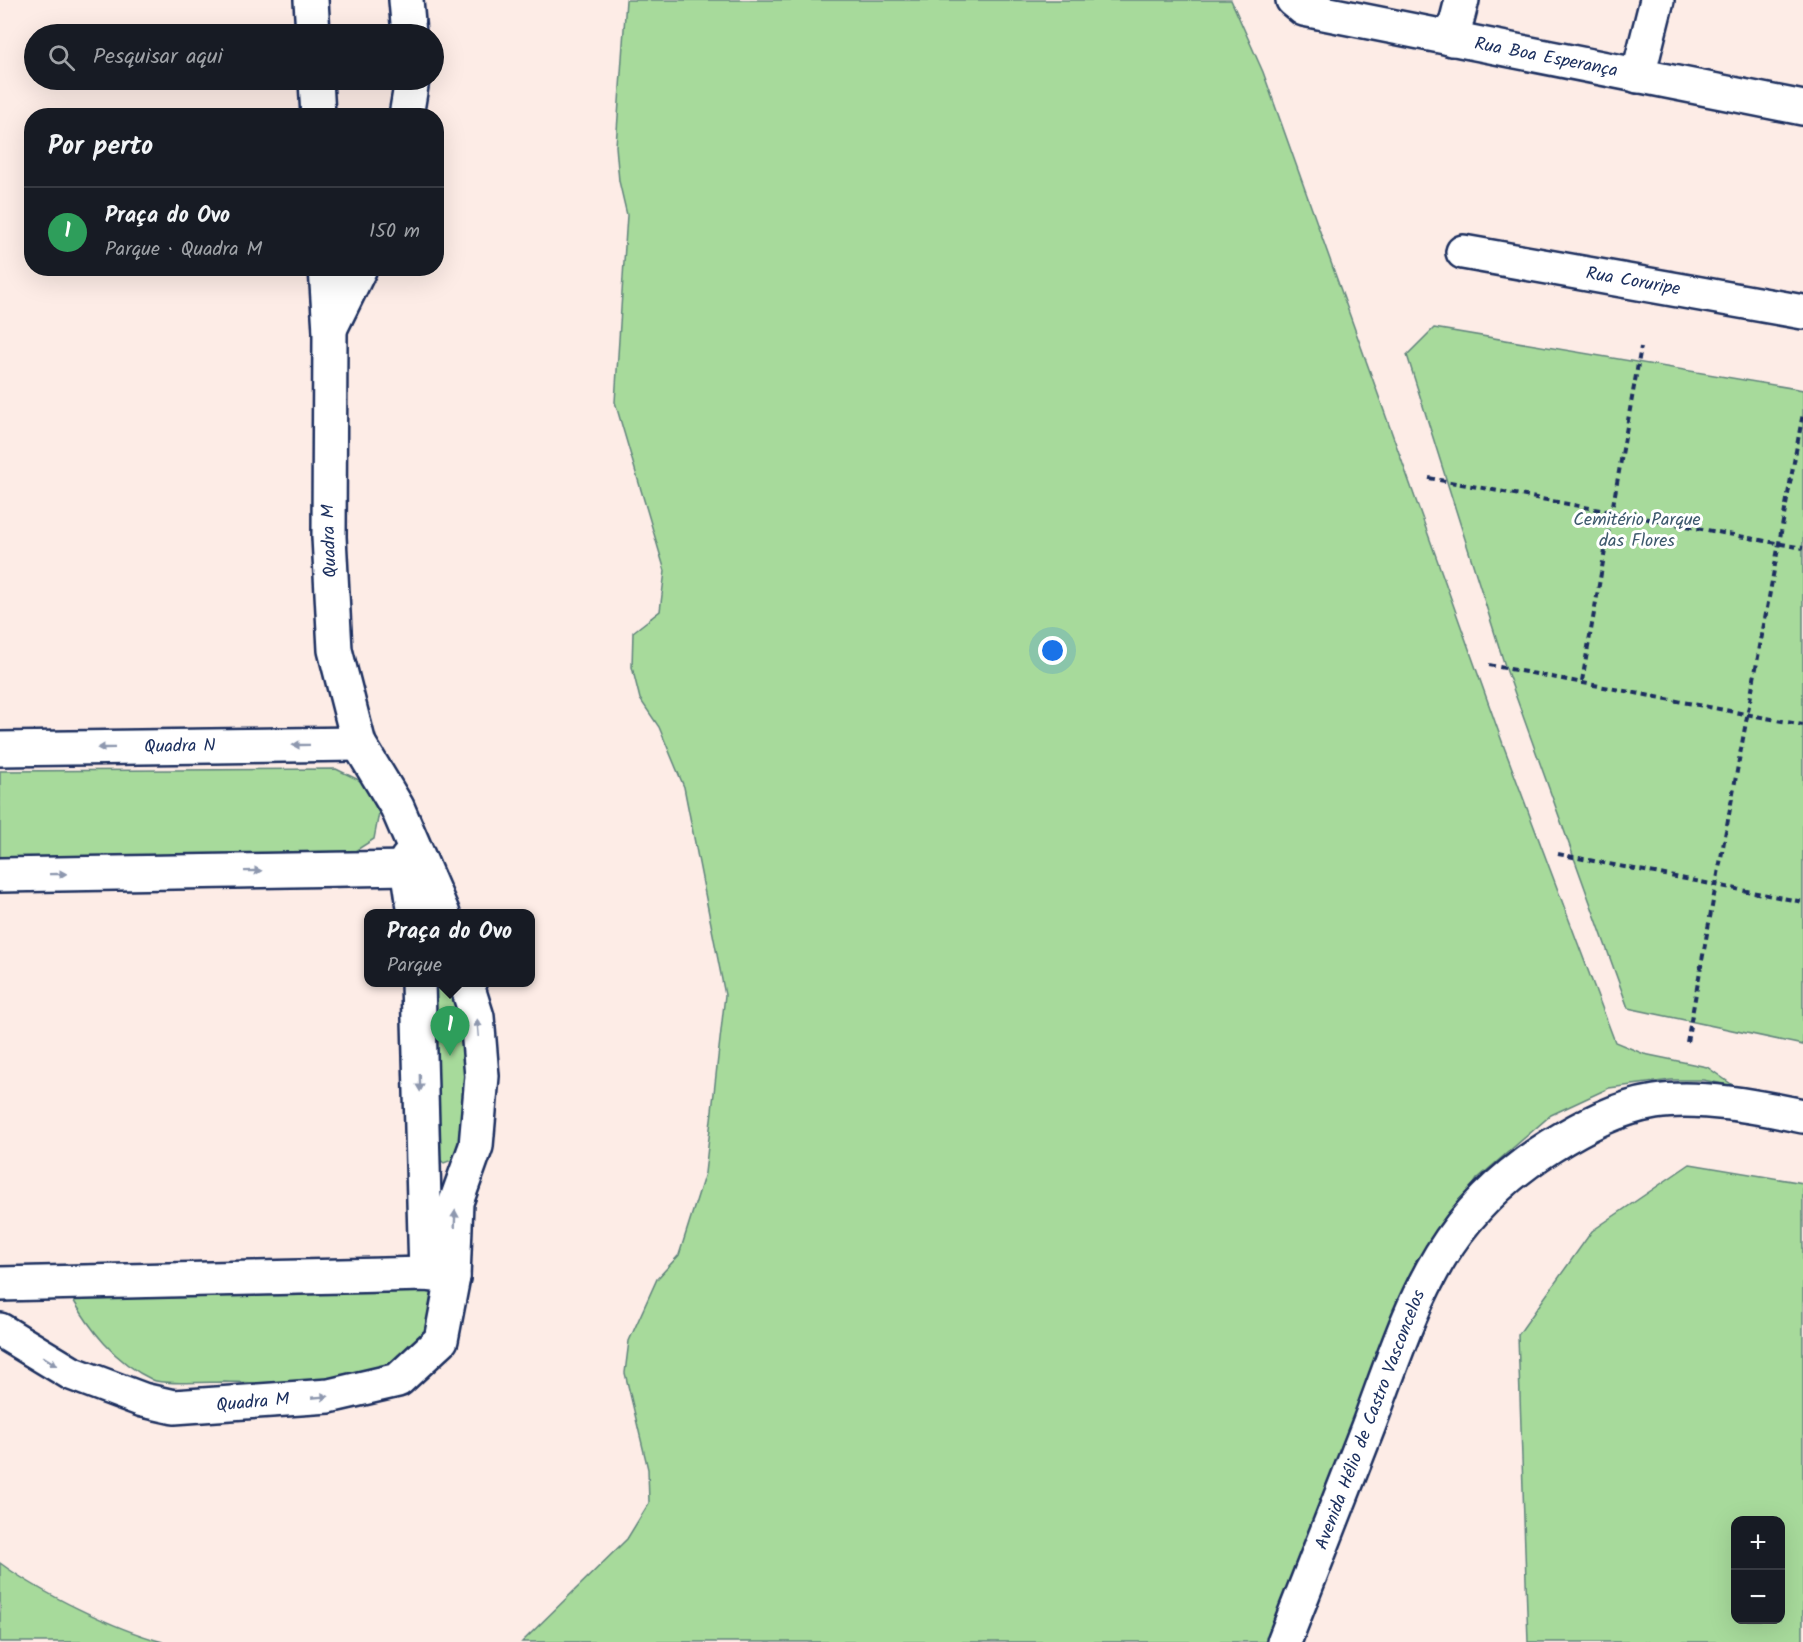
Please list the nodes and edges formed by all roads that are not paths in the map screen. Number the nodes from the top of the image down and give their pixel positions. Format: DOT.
graph roads {
  1 [pos="311,0"];
  2 [pos="406,0"];
  3 [pos="1293,0"];
  4 [pos="1461,0"];
  5 [pos="1657,0"];
  6 [pos="312,24"];
  7 [pos="408,24"];
  8 [pos="1452,39"];
  9 [pos="1638,76"];
  10 [pos="317,90"];
  11 [pos="410,90"];
  12 [pos="318,108"];
  13 [pos="407,108"];
  14 [pos="1803,108"];
  15 [pos="1463,252"];
  16 [pos="327,276"];
  17 [pos="356,276"];
  18 [pos="1803,312"];
  19 [pos="330,331"];
  20 [pos="359,744"];
  21 [pos="0,749"];
  22 [pos="397,807"];
  23 [pos="409,868"];
  24 [pos="0,875"];
  25 [pos="414,909"];
  26 [pos="441,909"];
  27 [pos="418,987"];
  28 [pos="468,987"];
  29 [pos="1803,1116"];
  30 [pos="439,1276"];
  31 [pos="0,1284"];
  32 [pos="0,1330"];
  33 [pos="1284,1642"];
  1 -- 6 [label="street"];
  2 -- 7 [label="street"];
  3 -- 8 [label="street, Rua Boa Esperança"];
  4 -- 8 [label="street"];
  5 -- 9 [label="street"];
  8 -- 9 [label="street, Rua Boa Esperança"];
  9 -- 14 [label="street, Rua Boa Esperança"];
  10 -- 12 [label="street"];
  11 -- 13 [label="street"];
  15 -- 18 [label="street, Rua Coruripe"];
  16 -- 19 [label="street"];
  17 -- 19 [label="street, Quadra M"];
  19 -- 20 [label="street, Quadra M"];
  20 -- 21 [label="street, Quadra N, one-way"];
  20 -- 22 [label="street, Quadra M"];
  22 -- 23 [label="street, Quadra M"];
  22 -- 26 [label="street, Quadra M"];
  24 -- 23 [label="street, one-way"];
  23 -- 25 [label="street, Quadra M"];
  27 -- 30 [label="street, Quadra M, one-way"];
  30 -- 28 [label="street, Quadra M, one-way"];
  29 -- 33 [label="street, Avenida Hélio de Castro Vasconcelos"];
  30 -- 31 [label="street"];
  32 -- 30 [label="street, Quadra M, one-way"];
}
